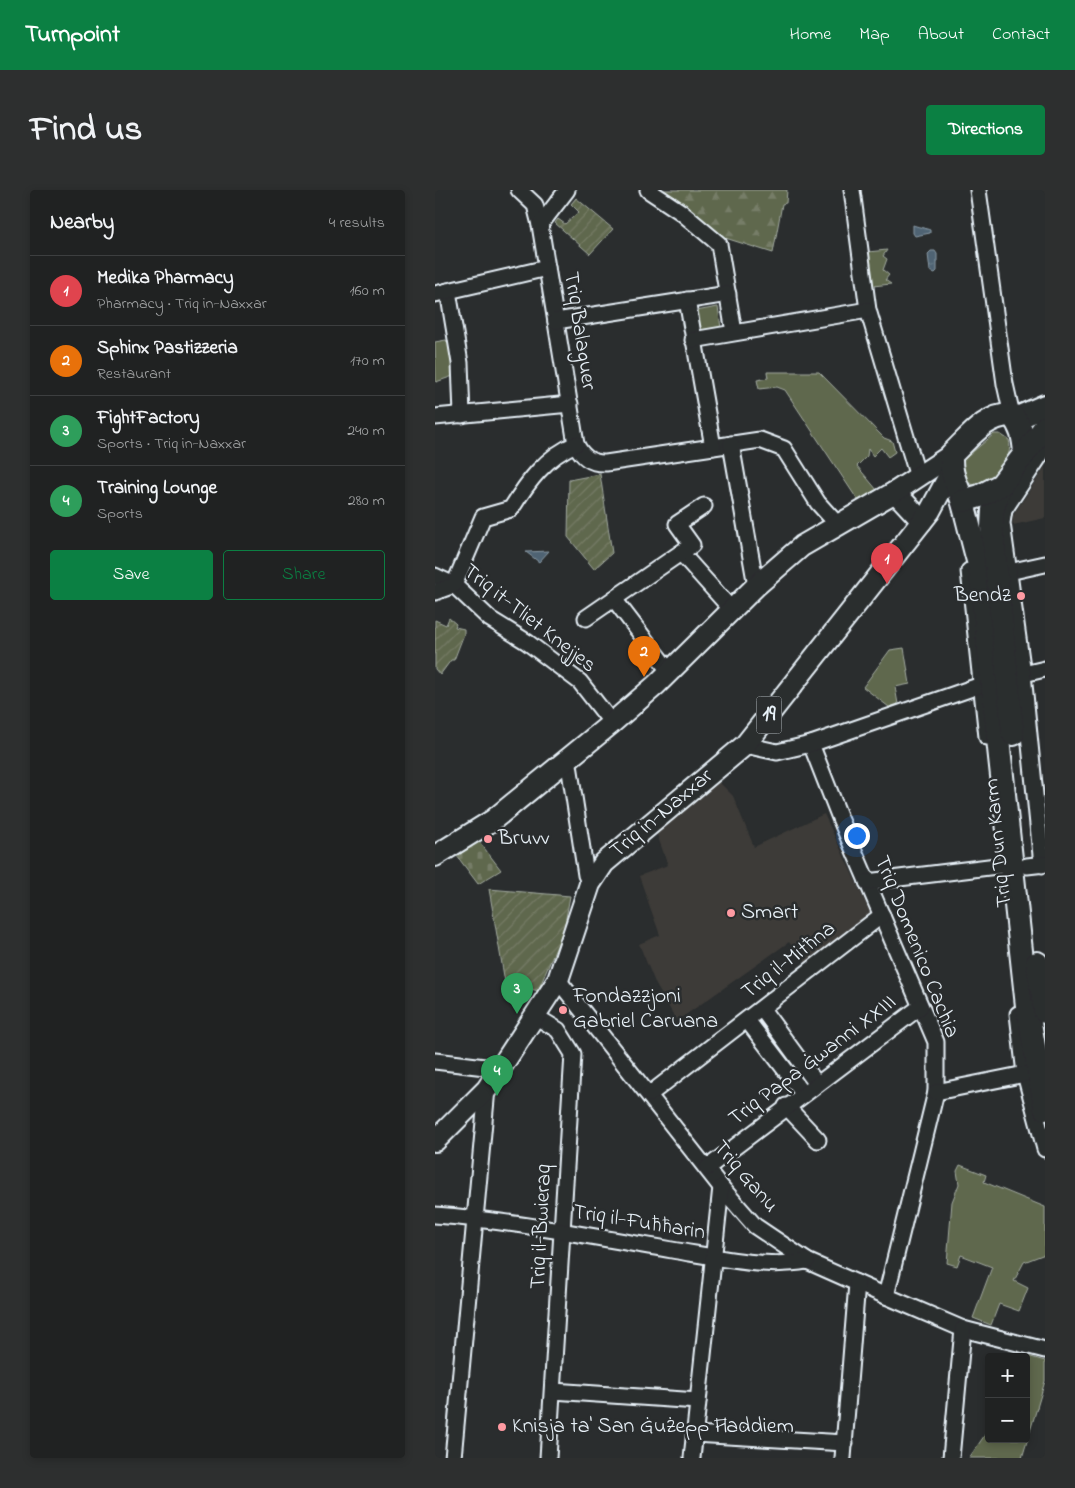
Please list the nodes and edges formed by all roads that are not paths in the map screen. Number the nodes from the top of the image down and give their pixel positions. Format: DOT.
graph roads {
  1 [pos="519,190"];
  2 [pos="567,190"];
  3 [pos="648,190"];
  4 [pos="852,190"];
  5 [pos="977,190"];
  6 [pos="540,225"];
  7 [pos="547,268"];
  8 [pos="441,293"];
  9 [pos="728,294"];
  10 [pos="687,300"];
  11 [pos="868,310"];
  12 [pos="556,321"];
  13 [pos="734,332"];
  14 [pos="693,340"];
  15 [pos="1005,384"];
  16 [pos="570,404"];
  17 [pos="1045,406"];
  18 [pos="462,415"];
  19 [pos="435,417"];
  20 [pos="1014,417"];
  21 [pos="987,421"];
  22 [pos="1045,427"];
  23 [pos="1045,438"];
  24 [pos="575,444"];
  25 [pos="731,444"];
  26 [pos="713,447"];
  27 [pos="1035,451"];
  28 [pos="951,464"];
  29 [pos="918,477"];
  30 [pos="1001,485"];
  31 [pos="895,492"];
  32 [pos="963,501"];
  33 [pos="704,506"];
  34 [pos="926,516"];
  35 [pos="830,529"];
  36 [pos="992,532"];
  37 [pos="971,535"];
  38 [pos="681,553"];
  39 [pos="1045,564"];
  40 [pos="1009,572"];
  41 [pos="435,576"];
  42 [pos="454,585"];
  43 [pos="757,586"];
  44 [pos="435,592"];
  45 [pos="614,598"];
  46 [pos="731,610"];
  47 [pos="586,618"];
  48 [pos="1045,669"];
  49 [pos="669,671"];
  50 [pos="1015,676"];
  51 [pos="981,685"];
  52 [pos="612,723"];
  53 [pos="811,744"];
  54 [pos="745,745"];
  55 [pos="1038,757"];
  56 [pos="568,758"];
  57 [pos="435,856"];
  58 [pos="1026,865"];
  59 [pos="867,882"];
  60 [pos="590,884"];
  61 [pos="882,916"];
  62 [pos="1041,958"];
  63 [pos="558,980"];
  64 [pos="920,1007"];
  65 [pos="762,1008"];
  66 [pos="1045,1012"];
  67 [pos="535,1016"];
  68 [pos="747,1020"];
  69 [pos="435,1061"];
  70 [pos="501,1069"];
  71 [pos="1025,1074"];
  72 [pos="817,1084"];
  73 [pos="487,1089"];
  74 [pos="936,1092"];
  75 [pos="650,1094"];
  76 [pos="803,1094"];
  77 [pos="786,1106"];
  78 [pos="1045,1109"];
  79 [pos="818,1140"];
  80 [pos="435,1141"];
  81 [pos="1045,1149"];
  82 [pos="707,1168"];
  83 [pos="721,1187"];
  84 [pos="435,1215"];
  85 [pos="476,1218"];
  86 [pos="563,1232"];
  87 [pos="713,1256"];
  88 [pos="807,1261"];
  89 [pos="857,1283"];
  90 [pos="886,1296"];
  91 [pos="963,1329"];
  92 [pos="1045,1350"];
  93 [pos="553,1391"];
  94 [pos="698,1401"];
  95 [pos="694,1434"];
  96 [pos="844,1450"];
  97 [pos="453,1458"];
  98 [pos="548,1458"];
  99 [pos="692,1458"];
  100 [pos="951,1458"];
  1 -- 6 [label="street, Triq Balaguer"];
  2 -- 6 [label="street"];
  3 -- 9 [label="street"];
  4 -- 11 [label="street"];
  5 -- 15 [label="street"];
  6 -- 7 [label="street, Triq Balaguer"];
  7 -- 8 [label="street"];
  7 -- 12 [label="street, Triq Balaguer"];
  8 -- 18 [label="street"];
  9 -- 10 [label="street"];
  9 -- 13 [label="street"];
  10 -- 12 [label="street"];
  10 -- 14 [label="street"];
  11 -- 13 [label="street"];
  11 -- 29 [label="street"];
  12 -- 16 [label="street, Triq Balaguer"];
  13 -- 14 [label="street"];
  14 -- 26 [label="street"];
  15 -- 20 [label="street"];
  15 -- 21 [label="street"];
  16 -- 18 [label="street"];
  16 -- 24 [label="street, Triq Balaguer"];
  17 -- 20 [label="highway, Triq in-Naxxar"];
  18 -- 19 [label="street"];
  20 -- 21 [label="highway, Triq in-Naxxar"];
  20 -- 27 [label="highway"];
  21 -- 28 [label="highway, Triq in-Naxxar"];
  22 -- 27 [label="highway"];
  23 -- 36 [label="highway"];
  24 -- 26 [label="street"];
  24 -- 42 [label="street"];
  25 -- 26 [label="street"];
  25 -- 35 [label="street"];
  25 -- 43 [label="street"];
  27 -- 30 [label="highway"];
  27 -- 40 [label="street, Triq Dun Karm"];
  28 -- 29 [label="main road"];
  28 -- 32 [label="highway"];
  28 -- 34 [label="main road, Triq in-Naxxar"];
  29 -- 31 [label="main road"];
  30 -- 32 [label="highway"];
  30 -- 36 [label="highway, Triq Dun Karm"];
  31 -- 34 [label="main road"];
  31 -- 35 [label="main road"];
  32 -- 34 [label="main road"];
  32 -- 37 [label="highway, Triq Dun Karm"];
  33 -- 38 [label="street"];
  34 -- 54 [label="main road, Triq in-Naxxar / 19"];
  35 -- 43 [label="main road"];
  36 -- 50 [label="highway, Triq Dun Karm"];
  37 -- 51 [label="street, Triq Dun Karm"];
  37 -- 58 [label="highway, Triq Dun Karm"];
  38 -- 45 [label="street"];
  38 -- 46 [label="street"];
  39 -- 40 [label="street"];
  40 -- 50 [label="street, Triq Dun Karm"];
  41 -- 42 [label="street, Triq it-Tliet Knejjes"];
  42 -- 44 [label="street"];
  42 -- 52 [label="street, Triq it-Tliet Knejjes"];
  43 -- 46 [label="main road"];
  45 -- 47 [label="street"];
  45 -- 49 [label="street"];
  46 -- 49 [label="main road"];
  48 -- 50 [label="street"];
  49 -- 52 [label="main road"];
  50 -- 55 [label="street, Triq Dun Karm"];
  50 -- 58 [label="highway, Triq Dun Karm"];
  51 -- 53 [label="street"];
  51 -- 58 [label="street, Triq Dun Karm"];
  52 -- 56 [label="main road"];
  53 -- 54 [label="street"];
  53 -- 59 [label="street, Triq Domenico Cachia"];
  54 -- 60 [label="main road, Triq in-Naxxar / 19"];
  55 -- 58 [label="street, Triq Dun Karm"];
  56 -- 57 [label="main road"];
  56 -- 60 [label="street"];
  58 -- 59 [label="street"];
  58 -- 62 [label="highway, Triq Dun Karm"];
  58 -- 71 [label="street, Triq Dun Karm"];
  58 -- 78 [label="highway, Triq Dun Karm"];
  59 -- 61 [label="street, Triq Domenico Cachia"];
  60 -- 63 [label="main road, Triq in-Naxxar / 19"];
  61 -- 64 [label="street, Triq Domenico Cachia"];
  61 -- 65 [label="street, Triq il-Mitħna"];
  62 -- 66 [label="highway, Triq Dun Karm"];
  63 -- 67 [label="main road, Triq in-Naxxar / 19"];
  63 -- 75 [label="street, Triq Ganu"];
  64 -- 72 [label="street, Triq Papa Ġwanni XXIII"];
  64 -- 74 [label="street, Triq Domenico Cachia"];
  65 -- 68 [label="street, Triq il-Mitħna"];
  65 -- 72 [label="street"];
  67 -- 70 [label="main road, Triq in-Naxxar / 19"];
  67 -- 86 [label="street, Triq il-Bwieraq"];
  68 -- 75 [label="street, Triq il-Mitħna"];
  68 -- 76 [label="street"];
  69 -- 70 [label="street"];
  70 -- 73 [label="main road, Triq in-Naxxar / 19"];
  71 -- 74 [label="street"];
  71 -- 81 [label="street, Triq Dun Karm"];
  72 -- 76 [label="street, Triq Papa Ġwanni XXIII"];
  73 -- 80 [label="main road, Triq in-Naxxar / 19"];
  73 -- 85 [label="street"];
  74 -- 90 [label="street, Triq Domenico Cachia"];
  75 -- 82 [label="street, Triq Ganu"];
  76 -- 77 [label="street, Triq Papa Ġwanni XXIII"];
  77 -- 79 [label="street"];
  77 -- 82 [label="street, Triq Papa Ġwanni XXIII"];
  82 -- 83 [label="street, Triq Ganu"];
  83 -- 87 [label="street"];
  83 -- 88 [label="street, Triq Ganu"];
  84 -- 85 [label="street, Triq il-Fuħħarin"];
  85 -- 86 [label="street, Triq il-Fuħħarin"];
  85 -- 97 [label="street"];
  86 -- 87 [label="street, Triq il-Fuħħarin"];
  86 -- 93 [label="street, Triq il-Bwieraq"];
  87 -- 88 [label="street, Triq il-Fuħħarin"];
  87 -- 94 [label="street"];
  88 -- 89 [label="street, Triq Ganu"];
  89 -- 90 [label="street, Triq Ganu"];
  89 -- 96 [label="street"];
  90 -- 91 [label="street, Triq Ganu"];
  91 -- 92 [label="street, Triq Ganu"];
  91 -- 100 [label="street"];
  93 -- 94 [label="street"];
  93 -- 98 [label="street, Triq il-Bwieraq"];
  94 -- 95 [label="street"];
  95 -- 96 [label="street"];
  95 -- 99 [label="street"];
}
